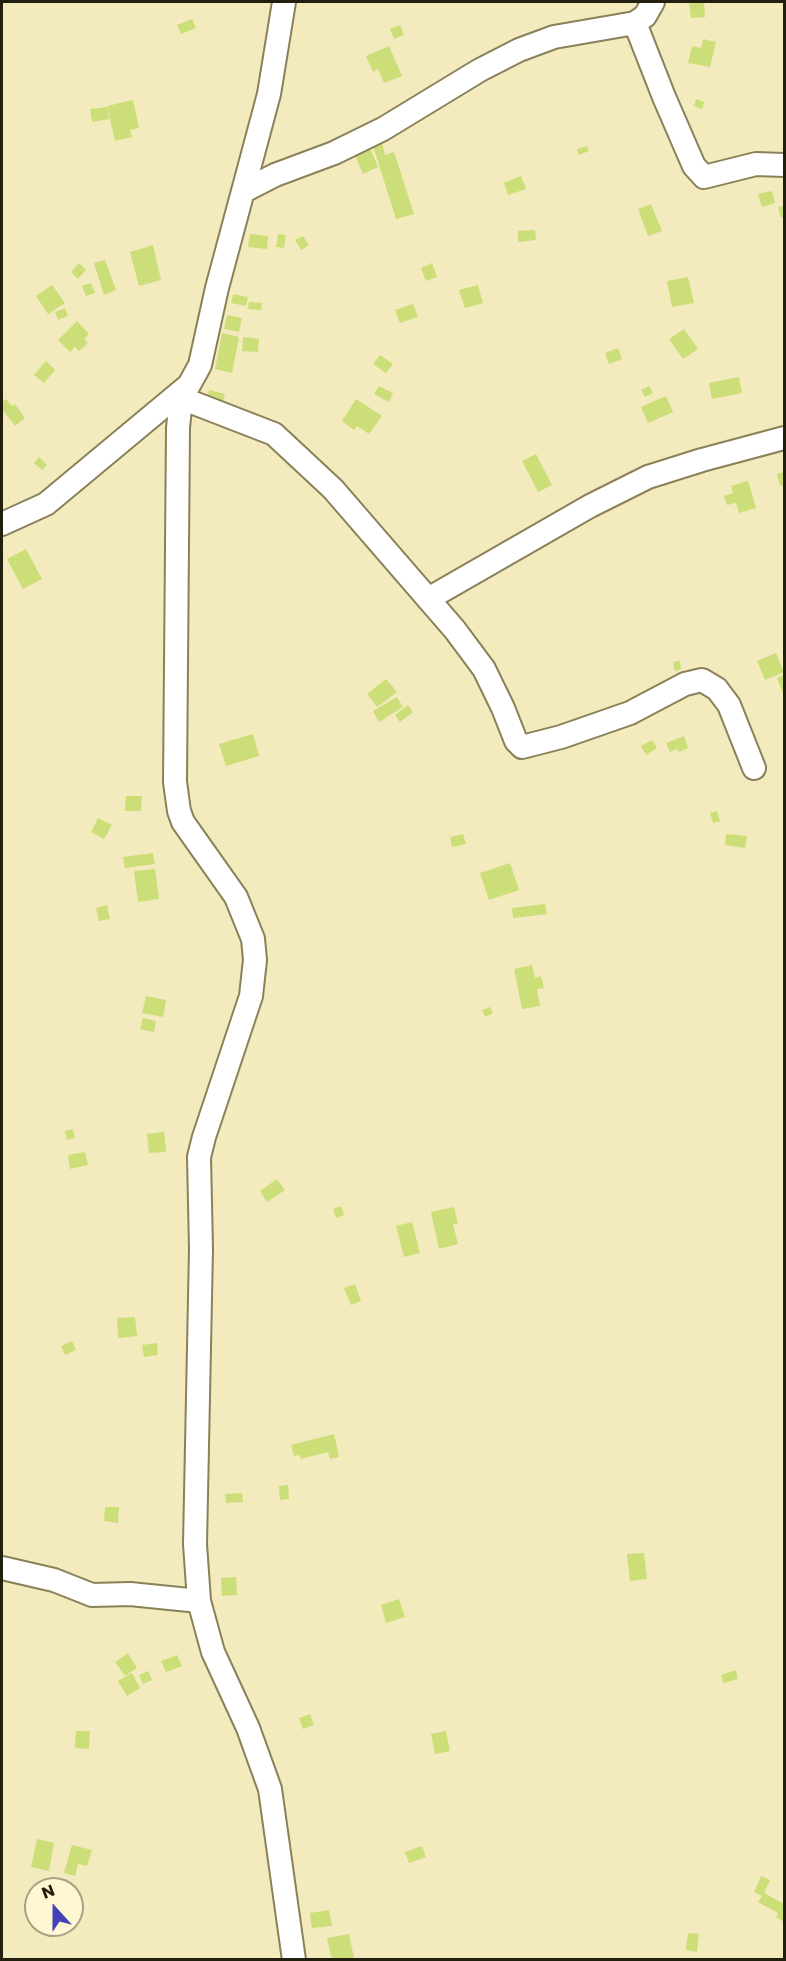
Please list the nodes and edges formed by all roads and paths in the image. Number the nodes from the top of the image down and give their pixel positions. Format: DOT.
graph roads {
  1 [pos="284,2"];
  2 [pos="653,2"];
  3 [pos="635,23"];
  4 [pos="784,165"];
  5 [pos="244,191"];
  6 [pos="185,391"];
  7 [pos="784,438"];
  8 [pos="2,524"];
  9 [pos="428,599"];
  10 [pos="754,768"];
  11 [pos="2,1568"];
  12 [pos="199,1601"];
  13 [pos="294,1959"];
  1 -- 5 [label="street"];
  2 -- 3 [label="street"];
  3 -- 4 [label="street"];
  3 -- 5 [label="street"];
  5 -- 6 [label="street"];
  6 -- 8 [label="street"];
  6 -- 9 [label="street"];
  6 -- 12 [label="street"];
  7 -- 9 [label="street"];
  9 -- 10 [label="street"];
  11 -- 12 [label="street"];
  12 -- 13 [label="street"];
}
